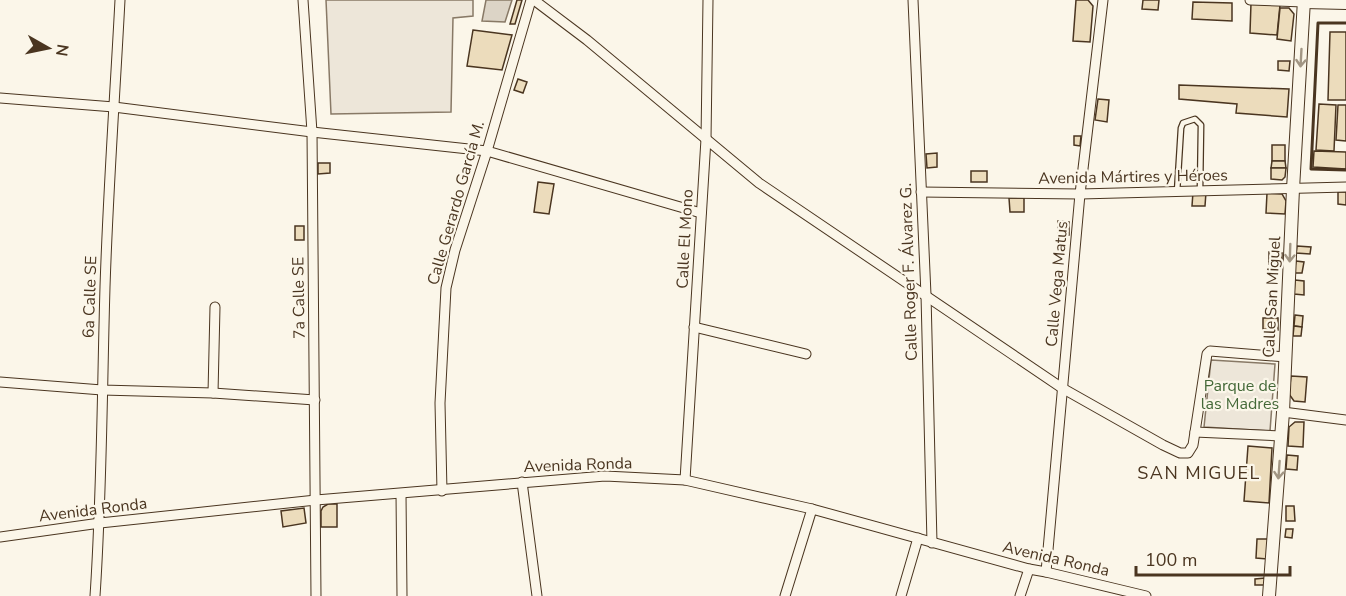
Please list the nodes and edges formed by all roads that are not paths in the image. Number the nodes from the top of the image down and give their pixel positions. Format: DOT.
graph roads {
  1 [pos="120,0"];
  2 [pos="303,0"];
  3 [pos="532,0"];
  4 [pos="708,0"];
  5 [pos="913,0"];
  6 [pos="1103,0"];
  7 [pos="1250,0"];
  8 [pos="1304,1"];
  9 [pos="1346,3"];
  10 [pos="0,98"];
  11 [pos="114,107"];
  12 [pos="312,132"];
  13 [pos="706,139"];
  14 [pos="486,151"];
  15 [pos="1346,187"];
  16 [pos="1293,189"];
  17 [pos="1200,191"];
  18 [pos="921,192"];
  19 [pos="1177,192"];
  20 [pos="1080,194"];
  21 [pos="701,213"];
  22 [pos="926,295"];
  23 [pos="215,307"];
  24 [pos="694,327"];
  25 [pos="806,354"];
  26 [pos="1286,357"];
  27 [pos="0,382"];
  28 [pos="1062,388"];
  29 [pos="102,390"];
  30 [pos="213,393"];
  31 [pos="315,400"];
  32 [pos="1283,412"];
  33 [pos="1346,420"];
  34 [pos="1195,432"];
  35 [pos="1281,436"];
  36 [pos="685,480"];
  37 [pos="522,482"];
  38 [pos="442,490"];
  39 [pos="401,494"];
  40 [pos="316,501"];
  41 [pos="812,508"];
  42 [pos="100,523"];
  43 [pos="0,537"];
  44 [pos="918,538"];
  45 [pos="932,543"];
  46 [pos="1029,569"];
  47 [pos="1046,572"];
  48 [pos="95,596"];
  49 [pos="316,596"];
  50 [pos="402,596"];
  51 [pos="537,596"];
  52 [pos="785,596"];
  53 [pos="901,596"];
  54 [pos="1020,596"];
  55 [pos="1146,596"];
  56 [pos="1269,596"];
  1 -- 11 [label="street, 6a Calle SE"];
  2 -- 12 [label="street, 7a Calle SE"];
  3 -- 13 [label="street"];
  3 -- 14 [label="street, Calle Gerardo García M."];
  4 -- 13 [label="street, Calle El Mono"];
  5 -- 18 [label="street, Calle Roger F. Álvarez G."];
  6 -- 20 [label="street, Calle Vega Matus"];
  7 -- 8 [label="street"];
  8 -- 9 [label="street"];
  8 -- 16 [label="street, Calle San Miguel, one-way"];
  10 -- 11 [label="street"];
  11 -- 12 [label="street"];
  11 -- 29 [label="street, 6a Calle SE"];
  12 -- 14 [label="street"];
  12 -- 31 [label="street, 7a Calle SE"];
  13 -- 21 [label="street, Calle El Mono"];
  13 -- 22 [label="street"];
  14 -- 21 [label="street"];
  14 -- 38 [label="street, Calle Gerardo García M."];
  15 -- 16 [label="street, Avenida Mártires y Héroes"];
  16 -- 17 [label="street, Avenida Mártires y Héroes"];
  16 -- 26 [label="street, Calle San Miguel, one-way"];
  17 -- 19 [label="street, Avenida Mártires y Héroes"];
  17 -- 19 [label="lane"];
  18 -- 20 [label="street, Avenida Mártires y Héroes"];
  18 -- 22 [label="street, Calle Roger F. Álvarez G."];
  19 -- 20 [label="street, Avenida Mártires y Héroes"];
  20 -- 28 [label="street, Calle Vega Matus"];
  21 -- 24 [label="street, Calle El Mono"];
  22 -- 28 [label="street"];
  22 -- 45 [label="street, Calle Roger F. Álvarez G."];
  23 -- 30 [label="street"];
  24 -- 25 [label="street"];
  24 -- 36 [label="street, Calle El Mono"];
  26 -- 32 [label="street, Calle San Miguel"];
  26 -- 34 [label="street"];
  27 -- 29 [label="street"];
  28 -- 34 [label="street"];
  28 -- 47 [label="street, Calle Vega Matus"];
  29 -- 30 [label="street"];
  29 -- 42 [label="street, 6a Calle SE"];
  30 -- 31 [label="street"];
  31 -- 40 [label="street, 7a Calle SE"];
  32 -- 33 [label="street"];
  32 -- 35 [label="street, Calle San Miguel"];
  34 -- 35 [label="street"];
  35 -- 56 [label="street, Calle San Miguel, one-way"];
  36 -- 37 [label="street, Avenida Ronda"];
  36 -- 41 [label="street, Avenida Ronda"];
  37 -- 38 [label="street, Avenida Ronda"];
  37 -- 51 [label="street"];
  38 -- 39 [label="street, Avenida Ronda"];
  39 -- 40 [label="street, Avenida Ronda"];
  39 -- 50 [label="street"];
  40 -- 42 [label="street, Avenida Ronda"];
  40 -- 49 [label="street, 7a Calle SE"];
  41 -- 44 [label="street, Avenida Ronda"];
  41 -- 52 [label="street"];
  42 -- 43 [label="street, Avenida Ronda"];
  42 -- 48 [label="street, 6a Calle SE"];
  44 -- 45 [label="street, Avenida Ronda"];
  44 -- 53 [label="street"];
  45 -- 46 [label="street, Avenida Ronda"];
  46 -- 47 [label="street, Avenida Ronda"];
  46 -- 54 [label="street"];
  47 -- 55 [label="street, Avenida Ronda"];
}
